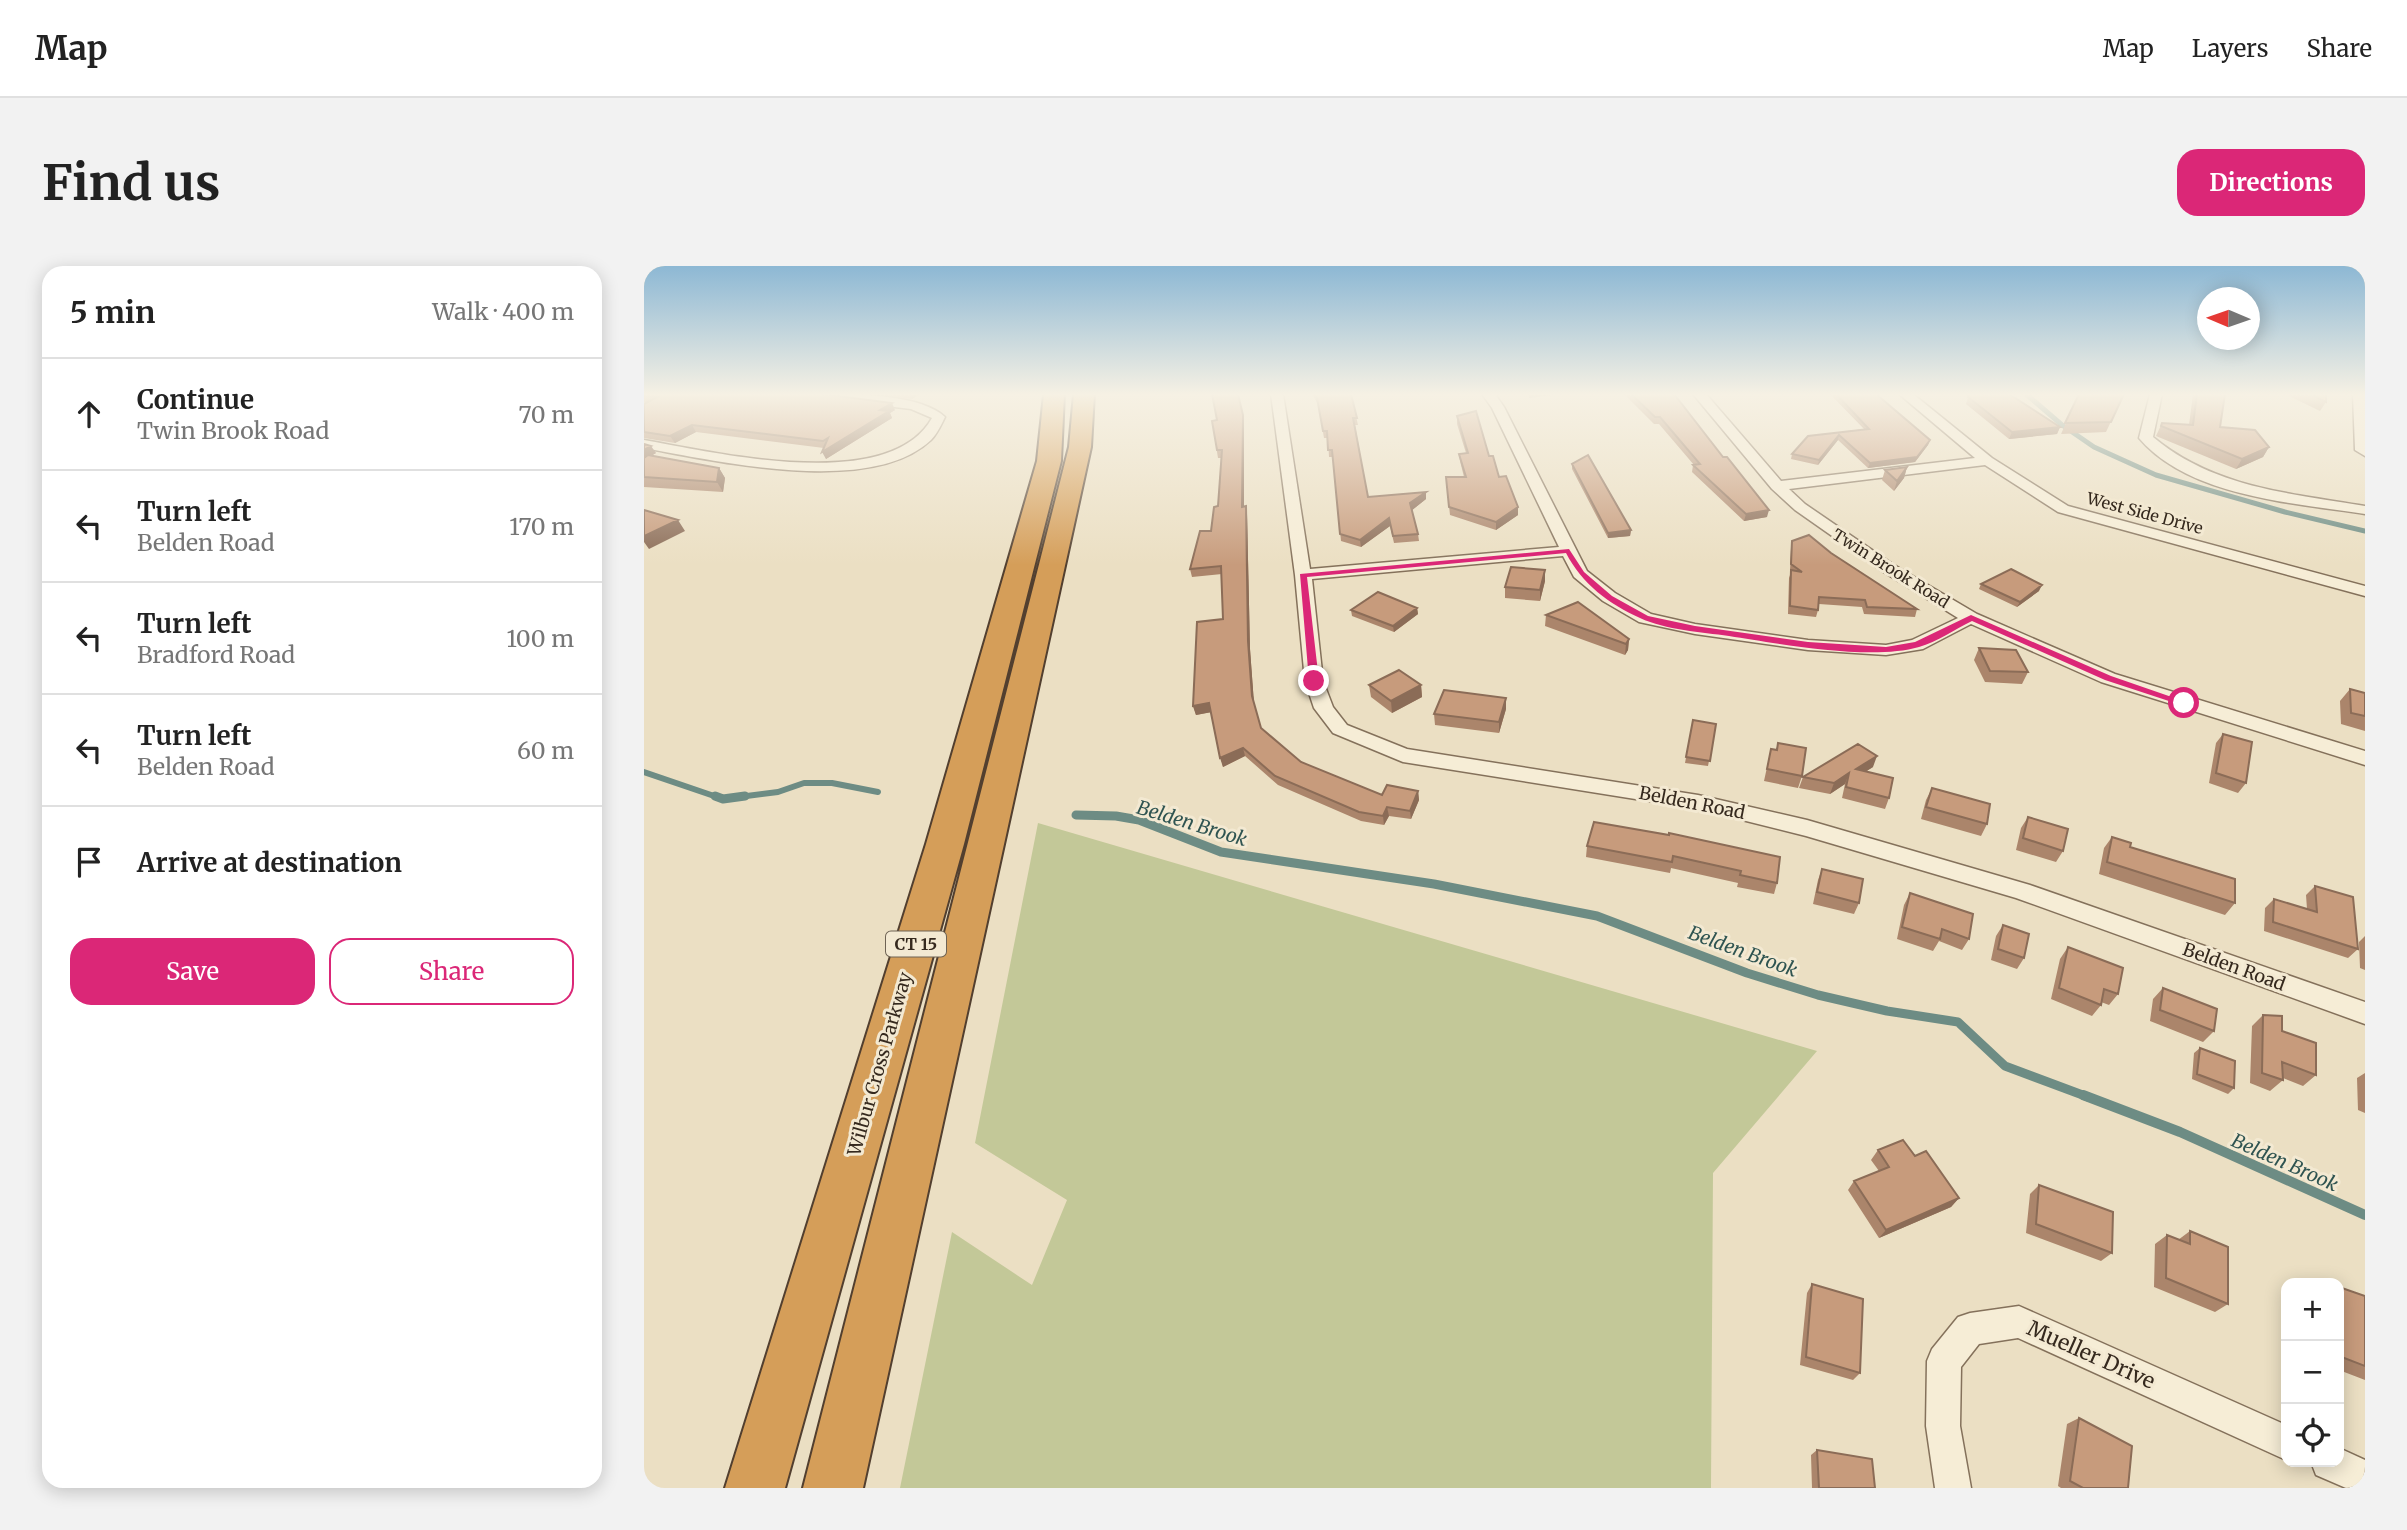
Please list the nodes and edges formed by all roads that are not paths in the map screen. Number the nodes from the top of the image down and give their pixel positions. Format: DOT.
graph roads {
  1 [pos="691,451"];
  2 [pos="901,451"];
  3 [pos="1050,451"];
  4 [pos="1079,451"];
  5 [pos="1287,451"];
  6 [pos="1520,451"];
  7 [pos="1747,451"];
  8 [pos="1975,451"];
  9 [pos="2159,451"];
  10 [pos="1987,461"];
  11 [pos="1777,486"];
  12 [pos="2365,510"];
  13 [pos="1569,551"];
  14 [pos="1303,575"];
  15 [pos="2365,591"];
  16 [pos="1971,618"];
  17 [pos="2365,758"];
  18 [pos="2365,1013"];
  19 [pos="2281,1441"];
  20 [pos="2340,1467"];
  21 [pos="2365,1478"];
  22 [pos="755,1488"];
  23 [pos="833,1488"];
  24 [pos="1953,1488"];
  1 -- 2 [label="street"];
  3 -- 22 [label="highway, Wilbur Cross Parkway / CT 15"];
  4 -- 23 [label="highway, CT 15"];
  5 -- 14 [label="street, Belden Road"];
  6 -- 13 [label="street"];
  7 -- 11 [label="street, Twin Brook Road"];
  8 -- 10 [label="street, West Side Drive"];
  9 -- 12 [label="street"];
  10 -- 11 [label="street"];
  10 -- 15 [label="street, West Side Drive"];
  11 -- 16 [label="street, Twin Brook Road"];
  13 -- 14 [label="street"];
  13 -- 16 [label="street"];
  14 -- 18 [label="street, Belden Road"];
  16 -- 17 [label="street, Twin Brook Road"];
  19 -- 24 [label="street, Mueller Drive"];
  20 -- 21 [label="street"];
}
